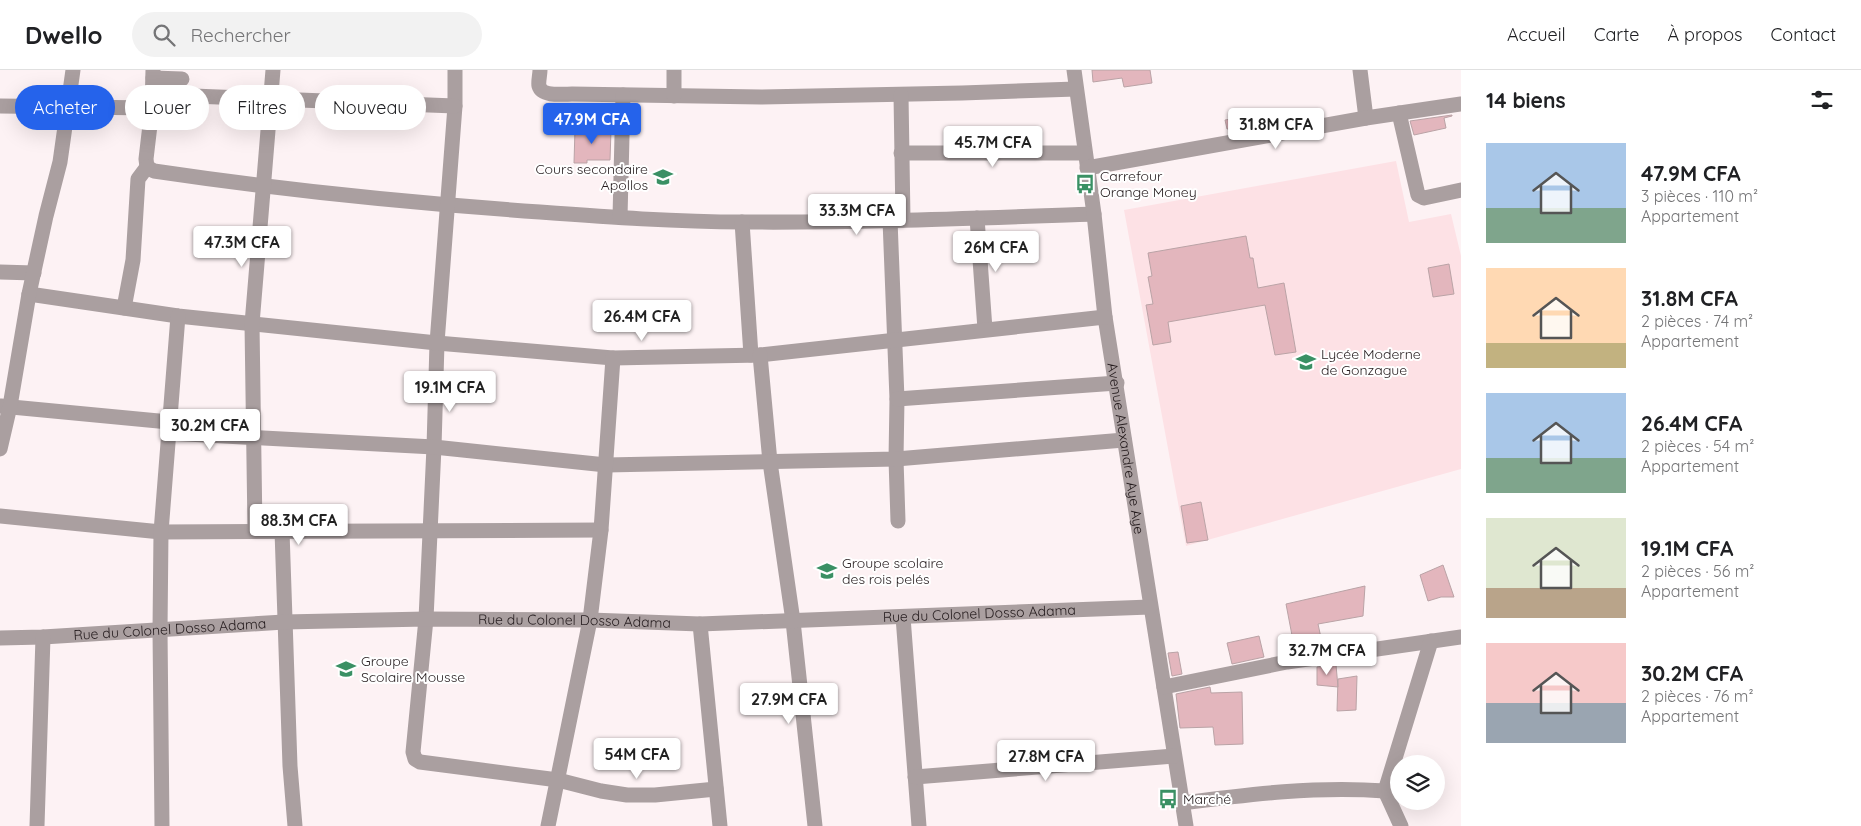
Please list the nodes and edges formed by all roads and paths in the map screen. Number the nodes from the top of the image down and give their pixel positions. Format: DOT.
graph roads {
  1 [pos="73,70"];
  2 [pos="273,70"];
  3 [pos="455,70"];
  4 [pos="540,70"];
  5 [pos="674,70"];
  6 [pos="1074,70"];
  7 [pos="1360,70"];
  8 [pos="153,74"];
  9 [pos="182,79"];
  10 [pos="71,85"];
  11 [pos="272,85"];
  12 [pos="1076,89"];
  13 [pos="623,95"];
  14 [pos="901,95"];
  15 [pos="674,96"];
  16 [pos="305,99"];
  17 [pos="1461,104"];
  18 [pos="0,106"];
  19 [pos="15,106"];
  20 [pos="455,106"];
  21 [pos="1399,113"];
  22 [pos="1366,118"];
  23 [pos="65,130"];
  24 [pos="149,130"];
  25 [pos="269,130"];
  26 [pos="901,153"];
  27 [pos="1085,153"];
  28 [pos="148,167"];
  29 [pos="1087,168"];
  30 [pos="264,187"];
  31 [pos="1461,190"];
  32 [pos="447,205"];
  33 [pos="1094,214"];
  34 [pos="620,217"];
  35 [pos="977,218"];
  36 [pos="896,220"];
  37 [pos="742,222"];
  38 [pos="0,272"];
  39 [pos="34,273"];
  40 [pos="29,294"];
  41 [pos="124,308"];
  42 [pos="178,316"];
  43 [pos="1105,317"];
  44 [pos="252,324"];
  45 [pos="985,330"];
  46 [pos="894,340"];
  47 [pos="437,343"];
  48 [pos="756,355"];
  49 [pos="613,358"];
  50 [pos="1117,383"];
  51 [pos="897,399"];
  52 [pos="5,406"];
  53 [pos="169,427"];
  54 [pos="254,439"];
  55 [pos="1124,440"];
  56 [pos="434,447"];
  57 [pos="0,449"];
  58 [pos="896,459"];
  59 [pos="770,462"];
  60 [pos="606,464"];
  61 [pos="0,516"];
  62 [pos="898,521"];
  63 [pos="255,530"];
  64 [pos="601,530"];
  65 [pos="282,531"];
  66 [pos="429,531"];
  67 [pos="161,532"];
  68 [pos="1150,607"];
  69 [pos="903,617"];
  70 [pos="426,619"];
  71 [pos="590,620"];
  72 [pos="793,621"];
  73 [pos="284,622"];
  74 [pos="700,624"];
  75 [pos="160,630"];
  76 [pos="44,637"];
  77 [pos="1461,637"];
  78 [pos="0,638"];
  79 [pos="1431,641"];
  80 [pos="1164,687"];
  81 [pos="1174,756"];
  82 [pos="915,777"];
  83 [pos="558,780"];
  84 [pos="716,789"];
  85 [pos="1385,791"];
  86 [pos="1182,803"];
  87 [pos="37,826"];
  88 [pos="162,826"];
  89 [pos="296,826"];
  90 [pos="548,826"];
  91 [pos="720,826"];
  92 [pos="815,826"];
  93 [pos="919,826"];
  94 [pos="1186,826"];
  95 [pos="1401,826"];
  1 -- 10 [label="street"];
  2 -- 11 [label="street"];
  3 -- 20 [label="street"];
  4 -- 13 [label="street"];
  5 -- 15 [label="street"];
  6 -- 12 [label="street, Avenue Alexandre Aye Aye"];
  7 -- 22 [label="street"];
  8 -- 9 [label="street"];
  12 -- 14 [label="street"];
  12 -- 27 [label="street, Avenue Alexandre Aye Aye"];
  13 -- 15 [label="street"];
  13 -- 34 [label="street"];
  14 -- 15 [label="street"];
  14 -- 26 [label="street"];
  16 -- 20 [label="street"];
  17 -- 21 [label="street"];
  18 -- 19 [label="street"];
  20 -- 32 [label="street"];
  21 -- 22 [label="street"];
  21 -- 31 [label="street"];
  22 -- 29 [label="street"];
  23 -- 39 [label="street"];
  24 -- 28 [label="street"];
  25 -- 30 [label="street"];
  26 -- 27 [label="street"];
  26 -- 36 [label="street"];
  27 -- 29 [label="street, Avenue Alexandre Aye Aye"];
  28 -- 30 [label="street"];
  28 -- 41 [label="street"];
  29 -- 33 [label="street, Avenue Alexandre Aye Aye"];
  30 -- 32 [label="street"];
  30 -- 44 [label="street"];
  32 -- 34 [label="street"];
  32 -- 47 [label="street"];
  33 -- 35 [label="street"];
  33 -- 43 [label="street, Avenue Alexandre Aye Aye"];
  34 -- 37 [label="street"];
  35 -- 36 [label="street"];
  35 -- 45 [label="street"];
  36 -- 37 [label="street"];
  36 -- 46 [label="street"];
  37 -- 48 [label="street"];
  38 -- 39 [label="street"];
  39 -- 40 [label="street"];
  40 -- 41 [label="street"];
  40 -- 52 [label="street"];
  41 -- 42 [label="street"];
  42 -- 44 [label="street"];
  42 -- 53 [label="street"];
  43 -- 45 [label="street"];
  43 -- 50 [label="street, Avenue Alexandre Aye Aye"];
  44 -- 47 [label="street"];
  44 -- 54 [label="street"];
  45 -- 46 [label="street"];
  46 -- 48 [label="street"];
  46 -- 51 [label="street"];
  47 -- 49 [label="street"];
  47 -- 56 [label="street"];
  48 -- 49 [label="street"];
  48 -- 59 [label="street"];
  49 -- 60 [label="street"];
  50 -- 51 [label="street"];
  50 -- 55 [label="street, Avenue Alexandre Aye Aye"];
  51 -- 58 [label="street"];
  52 -- 53 [label="street"];
  52 -- 57 [label="street"];
  53 -- 54 [label="street"];
  53 -- 67 [label="street"];
  54 -- 56 [label="street"];
  54 -- 63 [label="street"];
  55 -- 58 [label="street"];
  55 -- 68 [label="street, Avenue Alexandre Aye Aye"];
  56 -- 60 [label="street"];
  56 -- 66 [label="street"];
  58 -- 59 [label="street"];
  58 -- 62 [label="street"];
  59 -- 60 [label="street"];
  59 -- 72 [label="street"];
  60 -- 64 [label="street"];
  61 -- 67 [label="street"];
  63 -- 65 [label="street"];
  63 -- 67 [label="street"];
  64 -- 66 [label="street"];
  64 -- 71 [label="street"];
  65 -- 66 [label="street"];
  65 -- 73 [label="street"];
  66 -- 70 [label="street"];
  67 -- 75 [label="street"];
  68 -- 69 [label="street, Rue du Colonel Dosso Adama"];
  68 -- 80 [label="street, Avenue Alexandre Aye Aye"];
  69 -- 72 [label="street, Rue du Colonel Dosso Adama"];
  69 -- 82 [label="street"];
  70 -- 71 [label="street, Rue du Colonel Dosso Adama"];
  70 -- 73 [label="street, Rue du Colonel Dosso Adama"];
  70 -- 83 [label="street"];
  71 -- 74 [label="street, Rue du Colonel Dosso Adama"];
  71 -- 83 [label="street"];
  72 -- 74 [label="street, Rue du Colonel Dosso Adama"];
  72 -- 92 [label="street"];
  73 -- 75 [label="street, Rue du Colonel Dosso Adama"];
  73 -- 89 [label="street"];
  74 -- 84 [label="street"];
  75 -- 76 [label="street, Rue du Colonel Dosso Adama"];
  75 -- 88 [label="street"];
  76 -- 78 [label="street, Rue du Colonel Dosso Adama"];
  76 -- 87 [label="street"];
  77 -- 79 [label="street"];
  79 -- 80 [label="street"];
  79 -- 85 [label="street"];
  80 -- 81 [label="street, Avenue Alexandre Aye Aye"];
  81 -- 82 [label="street"];
  81 -- 86 [label="street, Avenue Alexandre Aye Aye"];
  82 -- 93 [label="street"];
  83 -- 84 [label="street"];
  83 -- 90 [label="street"];
  84 -- 91 [label="street"];
  85 -- 86 [label="street"];
  85 -- 95 [label="street"];
  86 -- 94 [label="street, Avenue Alexandre Aye Aye"];
}
